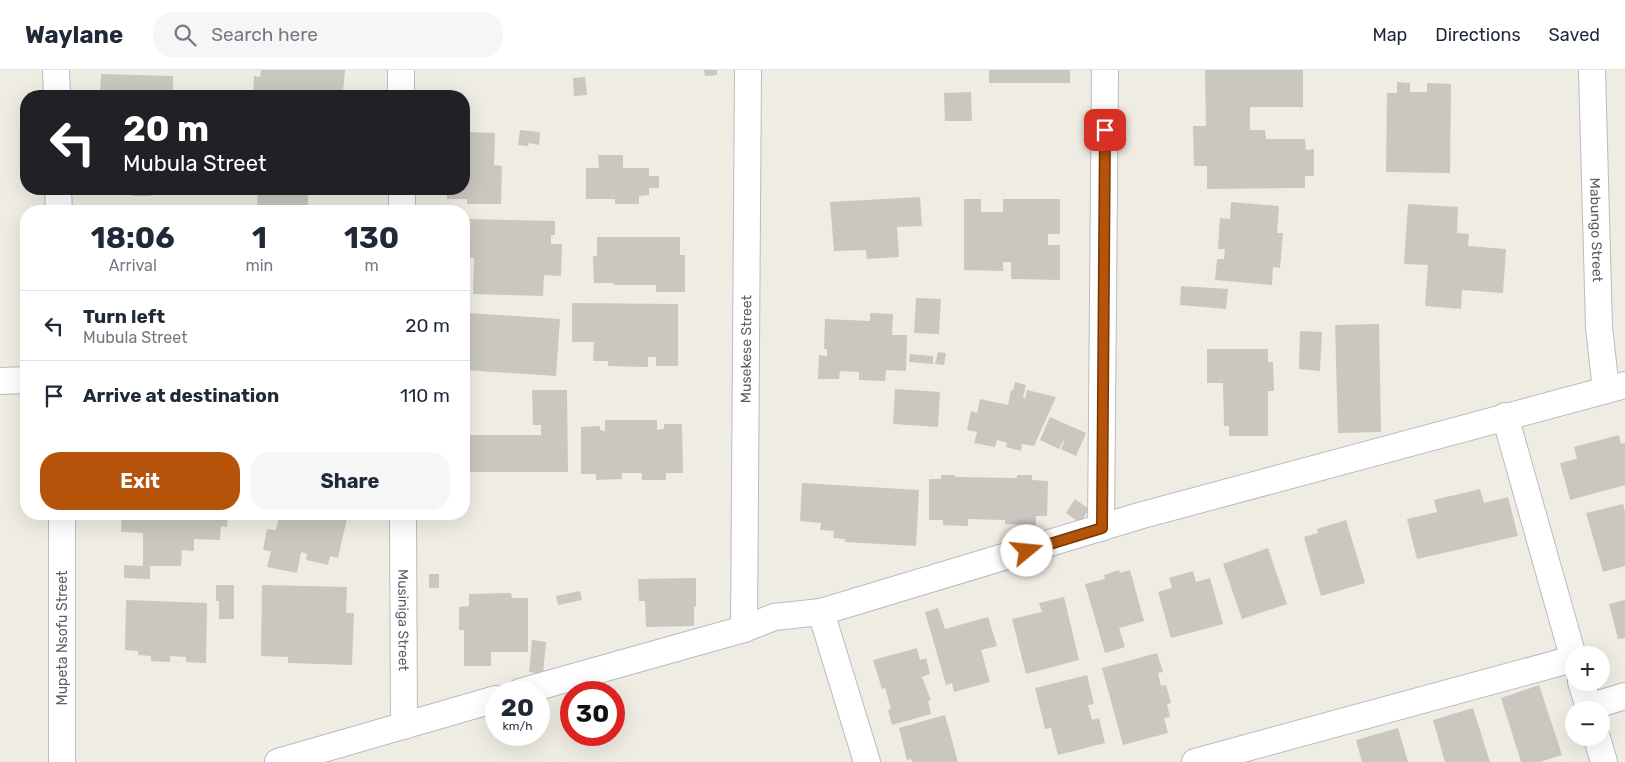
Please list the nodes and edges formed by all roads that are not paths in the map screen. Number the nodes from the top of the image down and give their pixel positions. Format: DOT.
graph roads {
  1 [pos="56,70"];
  2 [pos="401,70"];
  3 [pos="748,70"];
  4 [pos="1105,70"];
  5 [pos="1592,70"];
  6 [pos="57,90"];
  7 [pos="401,90"];
  8 [pos="0,380"];
  9 [pos="20,380"];
  10 [pos="1616,388"];
  11 [pos="1505,416"];
  12 [pos="62,520"];
  13 [pos="403,520"];
  14 [pos="1102,528"];
  15 [pos="821,612"];
  16 [pos="744,629"];
  17 [pos="1570,646"];
  18 [pos="1565,661"];
  19 [pos="550,684"];
  20 [pos="1625,696"];
  21 [pos="1586,700"];
  22 [pos="485,702"];
  23 [pos="404,726"];
  24 [pos="1599,746"];
  25 [pos="62,762"];
  26 [pos="278,762"];
  27 [pos="867,762"];
  28 [pos="1195,762"];
  29 [pos="1604,762"];
  1 -- 6 [label="street"];
  2 -- 7 [label="street"];
  3 -- 16 [label="street, Musekese Street"];
  4 -- 14 [label="street"];
  5 -- 10 [label="street, Mabungo Street"];
  8 -- 9 [label="street"];
  10 -- 11 [label="street"];
  11 -- 14 [label="street"];
  11 -- 17 [label="street"];
  12 -- 25 [label="street, Mupeta Nsofu Street"];
  13 -- 23 [label="street, Musiniga Street"];
  14 -- 15 [label="street"];
  15 -- 16 [label="street"];
  15 -- 27 [label="street"];
  16 -- 19 [label="street"];
  18 -- 28 [label="street"];
  20 -- 21 [label="street"];
  22 -- 23 [label="street"];
  23 -- 26 [label="street"];
  24 -- 29 [label="street"];
}
